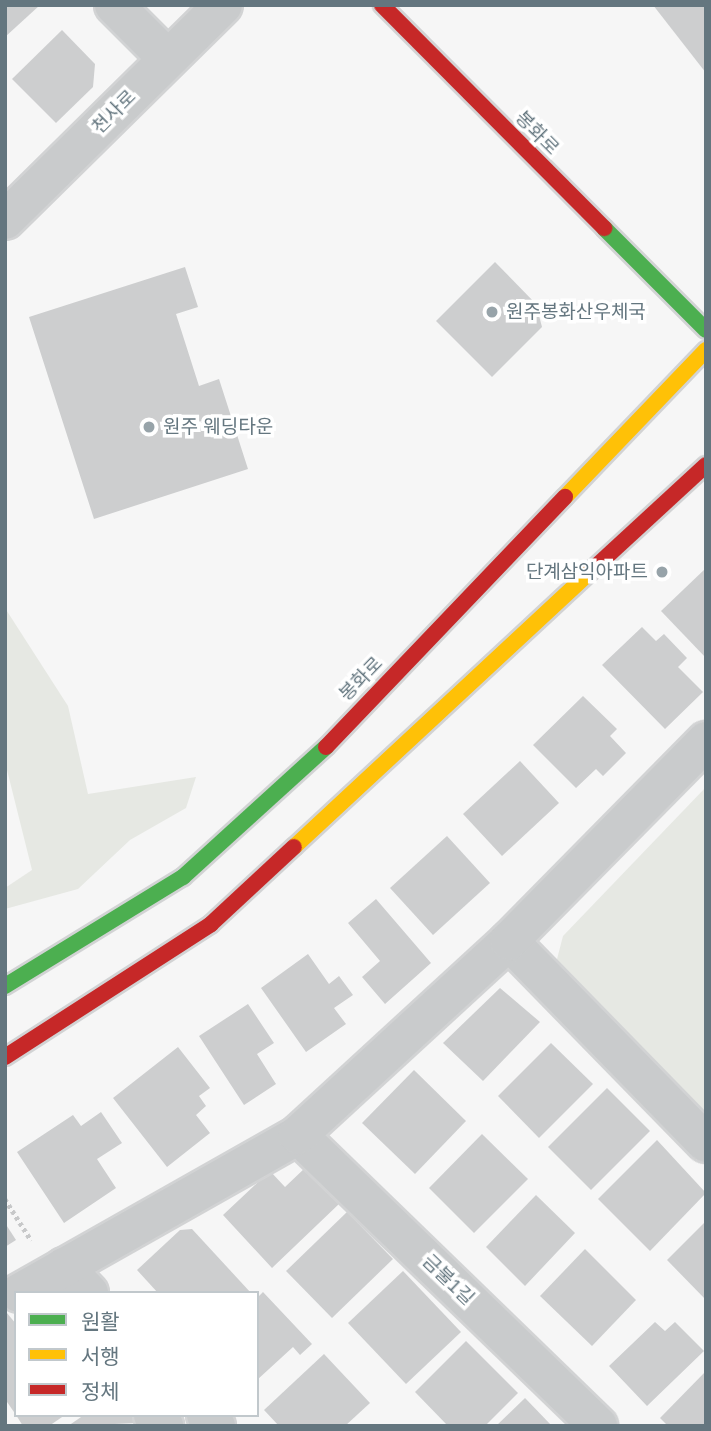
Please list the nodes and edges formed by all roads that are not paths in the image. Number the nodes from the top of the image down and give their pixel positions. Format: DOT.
graph roads {
  1 [pos="114,5"];
  2 [pos="223,5"];
  3 [pos="382,5"];
  4 [pos="168,60"];
  5 [pos="5,220"];
  6 [pos="706,330"];
  7 [pos="706,350"];
  8 [pos="706,465"];
  9 [pos="706,741"];
  10 [pos="509,941"];
  11 [pos="5,986"];
  12 [pos="5,1056"];
  13 [pos="298,1135"];
  14 [pos="706,1143"];
  15 [pos="76,1280"];
  16 [pos="29,1291"];
  17 [pos="598,1426"];
  1 -- 4 [label="street"];
  2 -- 4 [label="street, 천사로"];
  3 -- 6 [label="street, 봉화로"];
  4 -- 5 [label="street, 천사로"];
  7 -- 11 [label="street, 봉화로"];
  8 -- 12 [label="street"];
  9 -- 10 [label="street"];
  10 -- 13 [label="street"];
  10 -- 14 [label="street"];
  13 -- 15 [label="street"];
  13 -- 17 [label="street, 금불1길"];
  15 -- 16 [label="street"];
}
